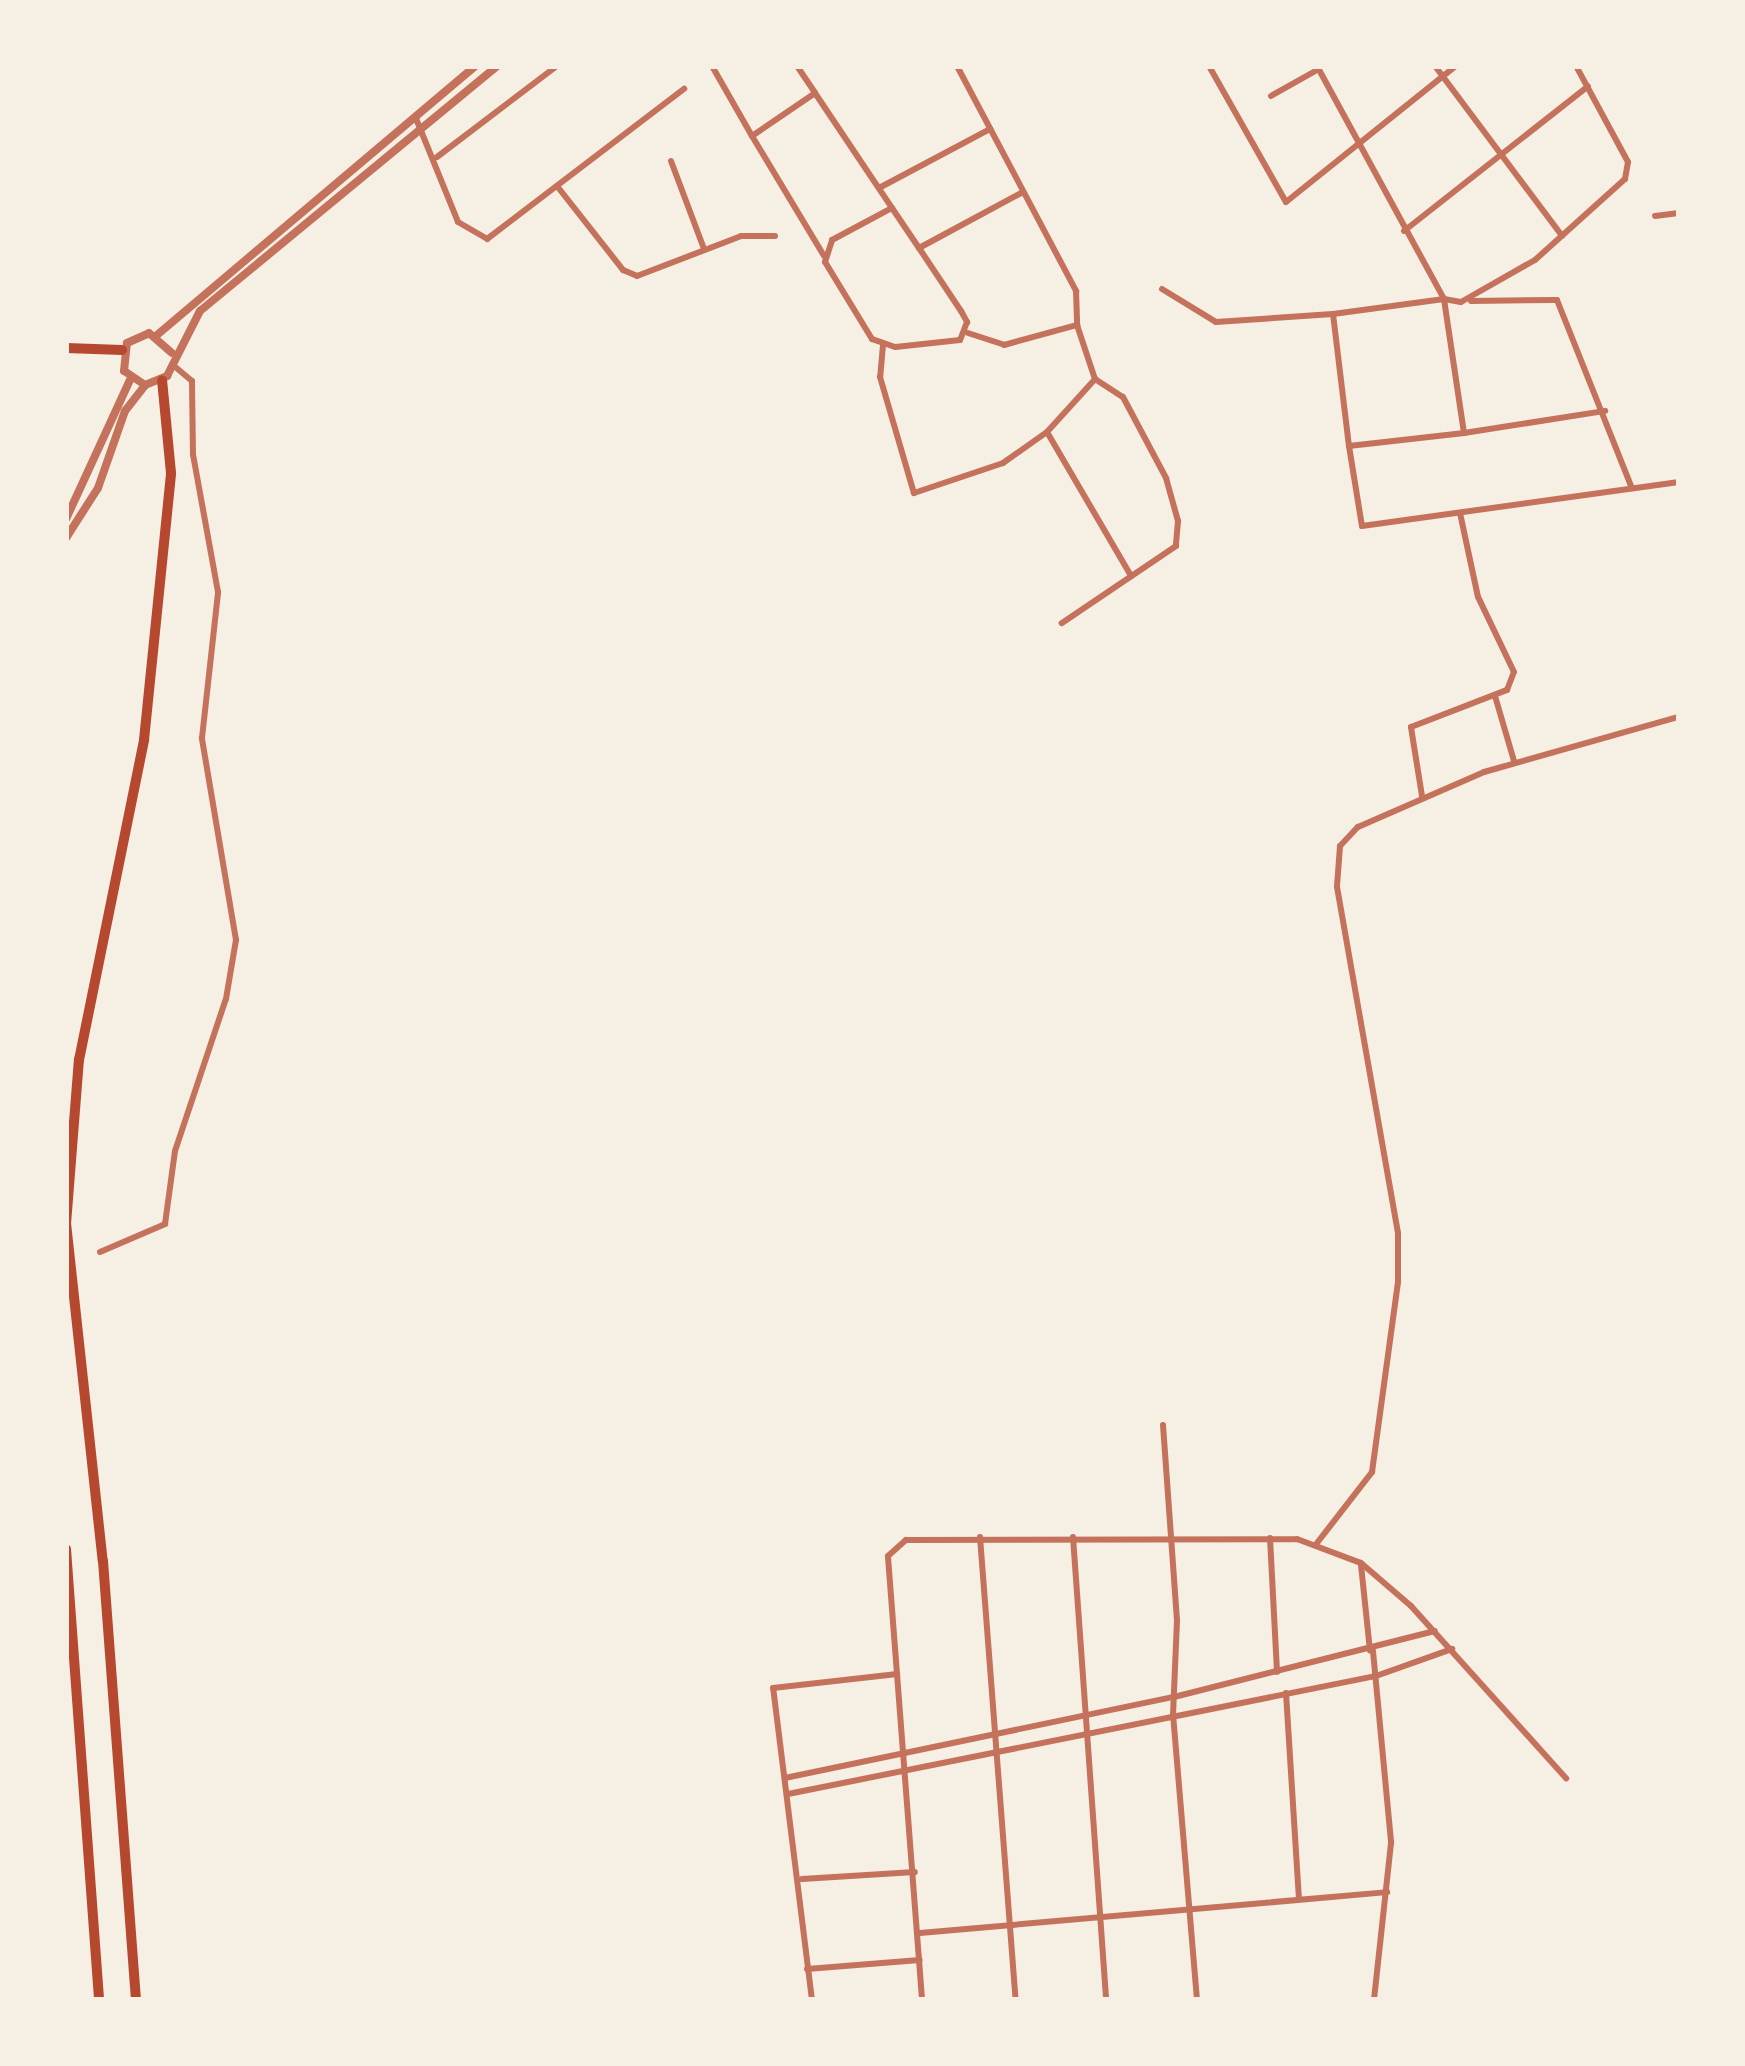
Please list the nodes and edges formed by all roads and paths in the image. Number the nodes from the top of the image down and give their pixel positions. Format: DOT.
graph roads {
  1 [pos="476,66"];
  2 [pos="496,66"];
  3 [pos="557,66"];
  4 [pos="712,66"];
  5 [pos="797,66"];
  6 [pos="957,66"];
  7 [pos="1209,66"];
  8 [pos="1435,66"];
  9 [pos="1456,66"];
  10 [pos="1576,66"];
  11 [pos="1318,68"];
  12 [pos="1443,76"];
  13 [pos="1588,86"];
  14 [pos="684,89"];
  15 [pos="815,93"];
  16 [pos="1270,96"];
  17 [pos="415,116"];
  18 [pos="421,128"];
  19 [pos="990,129"];
  20 [pos="752,136"];
  21 [pos="1361,146"];
  22 [pos="1498,153"];
  23 [pos="437,157"];
  24 [pos="671,161"];
  25 [pos="557,186"];
  26 [pos="879,188"];
  27 [pos="1023,192"];
  28 [pos="892,208"];
  29 [pos="1679,214"];
  30 [pos="1655,216"];
  31 [pos="1404,231"];
  32 [pos="775,236"];
  33 [pos="1563,237"];
  34 [pos="919,248"];
  35 [pos="704,249"];
  36 [pos="824,257"];
  37 [pos="1162,289"];
  38 [pos="1444,299"];
  39 [pos="1468,302"];
  40 [pos="1333,314"];
  41 [pos="1076,325"];
  42 [pos="968,333"];
  43 [pos="157,335"];
  44 [pos="883,345"];
  45 [pos="66,348"];
  46 [pos="122,350"];
  47 [pos="172,359"];
  48 [pos="1095,379"];
  49 [pos="130,380"];
  50 [pos="162,380"];
  51 [pos="145,385"];
  52 [pos="1605,411"];
  53 [pos="1047,432"];
  54 [pos="1464,433"];
  55 [pos="1349,446"];
  56 [pos="1679,482"];
  57 [pos="1632,488"];
  58 [pos="1460,512"];
  59 [pos="66,519"];
  60 [pos="66,538"];
  61 [pos="1131,576"];
  62 [pos="1062,623"];
  63 [pos="1495,694"];
  64 [pos="1679,717"];
  65 [pos="1514,761"];
  66 [pos="1423,796"];
  67 [pos="66,1223"];
  68 [pos="100,1252"];
  69 [pos="1163,1425"];
  70 [pos="1172,1534"];
  71 [pos="1073,1535"];
  72 [pos="980,1537"];
  73 [pos="1270,1538"];
  74 [pos="1316,1543"];
  75 [pos="66,1549"];
  76 [pos="1361,1563"];
  77 [pos="1435,1630"];
  78 [pos="66,1634"];
  79 [pos="1454,1649"];
  80 [pos="1371,1650"];
  81 [pos="74,1664"];
  82 [pos="1277,1672"];
  83 [pos="897,1674"];
  84 [pos="1376,1676"];
  85 [pos="1286,1694"];
  86 [pos="1174,1697"];
  87 [pos="1174,1714"];
  88 [pos="1083,1718"];
  89 [pos="1084,1732"];
  90 [pos="996,1736"];
  91 [pos="996,1751"];
  92 [pos="902,1758"];
  93 [pos="904,1771"];
  94 [pos="785,1778"];
  95 [pos="1566,1778"];
  96 [pos="788,1794"];
  97 [pos="915,1872"];
  98 [pos="802,1879"];
  99 [pos="1387,1892"];
  100 [pos="1299,1898"];
  101 [pos="1187,1910"];
  102 [pos="1102,1919"];
  103 [pos="1012,1924"];
  104 [pos="920,1934"];
  105 [pos="920,1960"];
  106 [pos="807,1969"];
  107 [pos="99,2000"];
  108 [pos="136,2000"];
  109 [pos="812,2000"];
  110 [pos="922,2000"];
  111 [pos="1016,2000"];
  112 [pos="1106,2000"];
  113 [pos="1197,2000"];
  114 [pos="1374,2000"];
  1 -- 17 [label="street"];
  2 -- 18 [label="street"];
  3 -- 23 [label="street"];
  4 -- 20 [label="street"];
  5 -- 15 [label="street"];
  6 -- 19 [label="street"];
  7 -- 21 [label="street"];
  8 -- 12 [label="street"];
  9 -- 12 [label="street"];
  10 -- 13 [label="street"];
  11 -- 16 [label="street"];
  11 -- 21 [label="street"];
  12 -- 21 [label="street"];
  12 -- 22 [label="street"];
  13 -- 22 [label="street"];
  13 -- 33 [label="street"];
  14 -- 25 [label="street"];
  15 -- 20 [label="street"];
  15 -- 26 [label="street"];
  17 -- 18 [label="street"];
  17 -- 43 [label="street"];
  18 -- 23 [label="street"];
  18 -- 47 [label="street"];
  19 -- 26 [label="street"];
  19 -- 27 [label="street"];
  20 -- 36 [label="street"];
  21 -- 31 [label="street"];
  22 -- 31 [label="street"];
  22 -- 33 [label="street"];
  23 -- 25 [label="street"];
  24 -- 35 [label="street"];
  25 -- 35 [label="street"];
  26 -- 28 [label="street"];
  27 -- 34 [label="street"];
  27 -- 41 [label="street"];
  28 -- 34 [label="street"];
  28 -- 36 [label="street"];
  29 -- 30 [label="street"];
  31 -- 38 [label="street"];
  32 -- 35 [label="street"];
  33 -- 39 [label="street"];
  34 -- 42 [label="street"];
  36 -- 44 [label="street"];
  37 -- 40 [label="street"];
  38 -- 39 [label="street"];
  38 -- 40 [label="street"];
  38 -- 54 [label="street"];
  39 -- 52 [label="street"];
  40 -- 55 [label="street"];
  41 -- 42 [label="street"];
  41 -- 48 [label="street"];
  42 -- 44 [label="street"];
  43 -- 46 [label="street"];
  43 -- 47 [label="street"];
  44 -- 53 [label="street"];
  45 -- 46 [label="highway"];
  46 -- 49 [label="street"];
  47 -- 50 [label="street"];
  47 -- 68 [label="street"];
  48 -- 53 [label="street"];
  48 -- 61 [label="street"];
  49 -- 51 [label="street"];
  49 -- 59 [label="street"];
  50 -- 51 [label="street"];
  50 -- 67 [label="highway"];
  51 -- 60 [label="street"];
  52 -- 54 [label="street"];
  52 -- 57 [label="street"];
  53 -- 61 [label="street"];
  54 -- 55 [label="street"];
  55 -- 58 [label="street"];
  56 -- 57 [label="street"];
  57 -- 58 [label="street"];
  58 -- 63 [label="street"];
  61 -- 62 [label="street"];
  63 -- 65 [label="street"];
  63 -- 66 [label="street"];
  64 -- 65 [label="street"];
  65 -- 66 [label="street"];
  66 -- 74 [label="street"];
  67 -- 108 [label="highway"];
  69 -- 70 [label="street"];
  70 -- 71 [label="street"];
  70 -- 73 [label="street"];
  70 -- 86 [label="street"];
  71 -- 72 [label="street"];
  71 -- 88 [label="street"];
  72 -- 83 [label="street"];
  72 -- 90 [label="street"];
  73 -- 74 [label="street"];
  73 -- 82 [label="street"];
  74 -- 76 [label="street"];
  75 -- 81 [label="highway"];
  76 -- 77 [label="street"];
  76 -- 80 [label="street"];
  77 -- 79 [label="street"];
  77 -- 80 [label="street"];
  78 -- 81 [label="highway"];
  79 -- 84 [label="street"];
  79 -- 95 [label="street"];
  80 -- 82 [label="street"];
  80 -- 84 [label="street"];
  81 -- 107 [label="highway"];
  82 -- 86 [label="street"];
  83 -- 92 [label="street"];
  83 -- 94 [label="street"];
  84 -- 85 [label="street"];
  84 -- 99 [label="street"];
  85 -- 87 [label="street"];
  85 -- 100 [label="street"];
  86 -- 87 [label="street"];
  86 -- 88 [label="street"];
  87 -- 89 [label="street"];
  87 -- 101 [label="street"];
  88 -- 89 [label="street"];
  88 -- 90 [label="street"];
  89 -- 91 [label="street"];
  89 -- 102 [label="street"];
  90 -- 91 [label="street"];
  90 -- 92 [label="street"];
  91 -- 93 [label="street"];
  91 -- 103 [label="street"];
  92 -- 93 [label="street"];
  92 -- 94 [label="street"];
  93 -- 96 [label="street"];
  93 -- 97 [label="street"];
  94 -- 96 [label="street"];
  96 -- 98 [label="street"];
  97 -- 98 [label="street"];
  97 -- 104 [label="street"];
  98 -- 106 [label="street"];
  99 -- 100 [label="street"];
  99 -- 114 [label="street"];
  100 -- 101 [label="street"];
  101 -- 102 [label="street"];
  101 -- 113 [label="street"];
  102 -- 103 [label="street"];
  102 -- 112 [label="street"];
  103 -- 104 [label="street"];
  103 -- 111 [label="street"];
  104 -- 105 [label="street"];
  105 -- 106 [label="street"];
  105 -- 110 [label="street"];
  106 -- 109 [label="street"];
}
